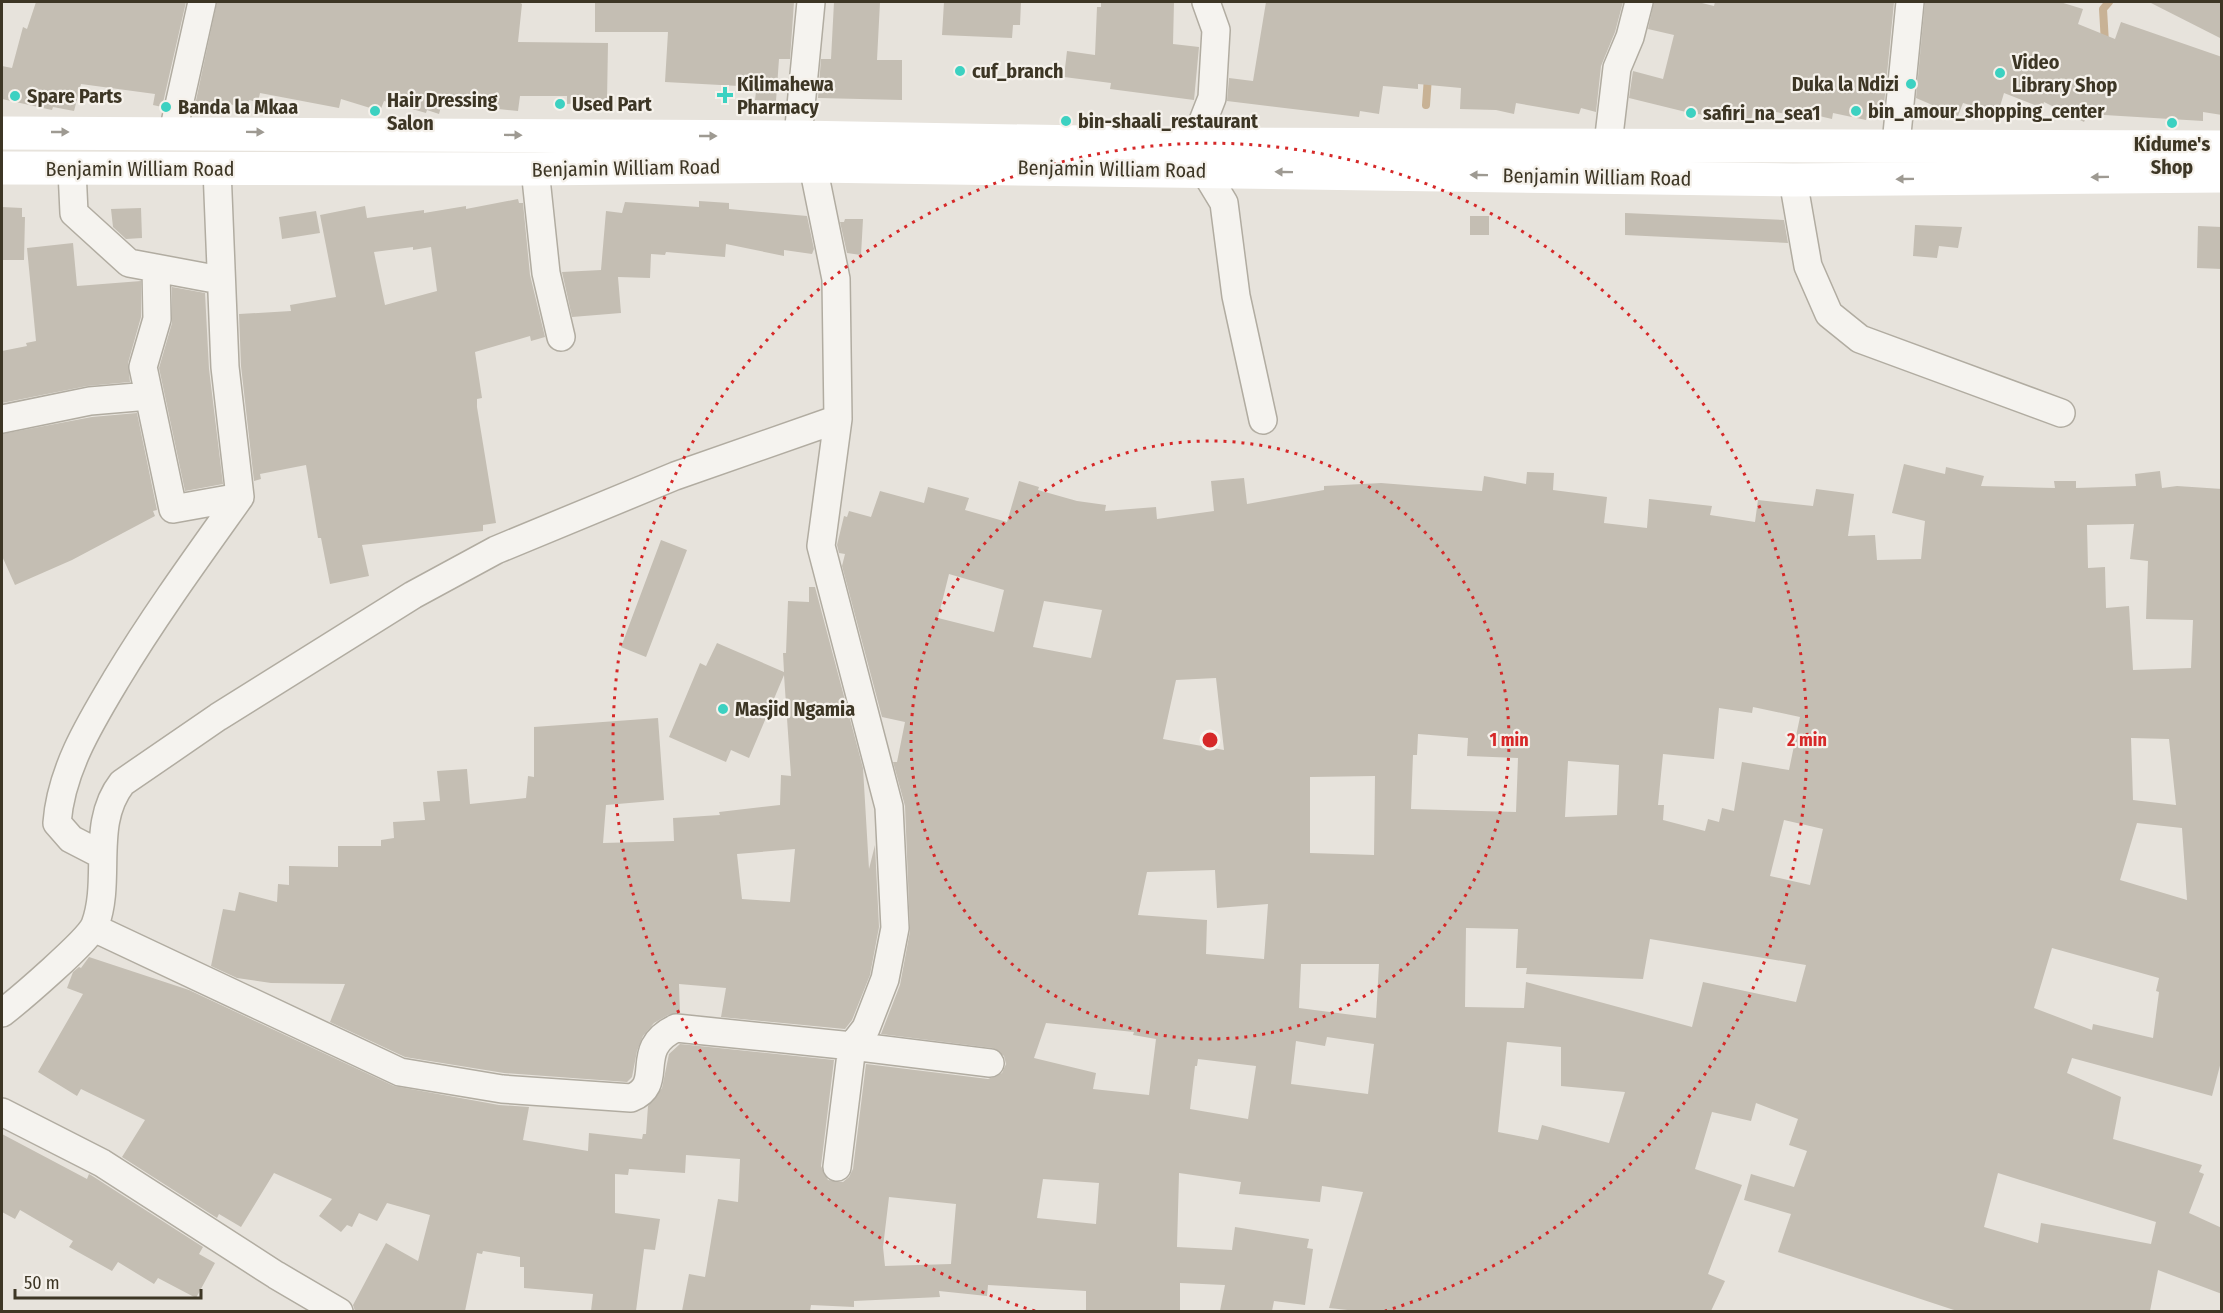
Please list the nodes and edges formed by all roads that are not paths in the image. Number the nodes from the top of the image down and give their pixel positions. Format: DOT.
graph roads {
  1 [pos="202,2"];
  2 [pos="811,2"];
  3 [pos="1206,2"];
  4 [pos="1639,2"];
  5 [pos="1910,2"];
  6 [pos="174,132"];
  7 [pos="2,133"];
  8 [pos="798,137"];
  9 [pos="1608,144"];
  10 [pos="1896,144"];
  11 [pos="2222,147"];
  12 [pos="1199,157"];
  13 [pos="813,166"];
  14 [pos="2,168"];
  15 [pos="535,169"];
  16 [pos="72,170"];
  17 [pos="217,170"];
  18 [pos="2222,176"];
  19 [pos="1793,180"];
  20 [pos="156,268"];
  21 [pos="220,280"];
  22 [pos="561,338"];
  23 [pos="149,396"];
  24 [pos="2061,413"];
  25 [pos="2,419"];
  26 [pos="838,419"];
  27 [pos="1263,420"];
  28 [pos="240,497"];
  29 [pos="102,855"];
  30 [pos="94,928"];
  31 [pos="2,1014"];
  32 [pos="852,1046"];
  33 [pos="990,1063"];
  34 [pos="2,1112"];
  35 [pos="837,1167"];
  36 [pos="339,1311"];
  1 -- 6 [label="street"];
  2 -- 8 [label="street"];
  3 -- 12 [label="street"];
  4 -- 9 [label="street"];
  5 -- 10 [label="street"];
  7 -- 6 [label="main road, Benjamin William Road, one-way"];
  6 -- 8 [label="main road, Benjamin William Road, one-way"];
  8 -- 12 [label="main road, Benjamin William Road"];
  9 -- 10 [label="main road, Benjamin William Road"];
  9 -- 12 [label="main road, Benjamin William Road"];
  10 -- 11 [label="main road, Benjamin William Road"];
  12 -- 13 [label="main road, Benjamin William Road"];
  19 -- 12 [label="main road, Benjamin William Road, one-way"];
  12 -- 27 [label="street"];
  13 -- 15 [label="main road, Benjamin William Road"];
  13 -- 26 [label="street"];
  14 -- 16 [label="main road, Benjamin William Road"];
  15 -- 17 [label="main road, Benjamin William Road"];
  15 -- 22 [label="street"];
  16 -- 17 [label="main road, Benjamin William Road"];
  16 -- 20 [label="street"];
  17 -- 21 [label="street"];
  18 -- 19 [label="main road, Benjamin William Road, one-way"];
  19 -- 24 [label="street"];
  20 -- 21 [label="street"];
  20 -- 23 [label="street"];
  21 -- 28 [label="street"];
  23 -- 25 [label="street"];
  23 -- 28 [label="street"];
  26 -- 29 [label="street"];
  26 -- 32 [label="street"];
  28 -- 29 [label="street"];
  29 -- 30 [label="street"];
  30 -- 31 [label="street"];
  30 -- 32 [label="street"];
  32 -- 33 [label="street"];
  32 -- 35 [label="street"];
  34 -- 36 [label="street"];
}
